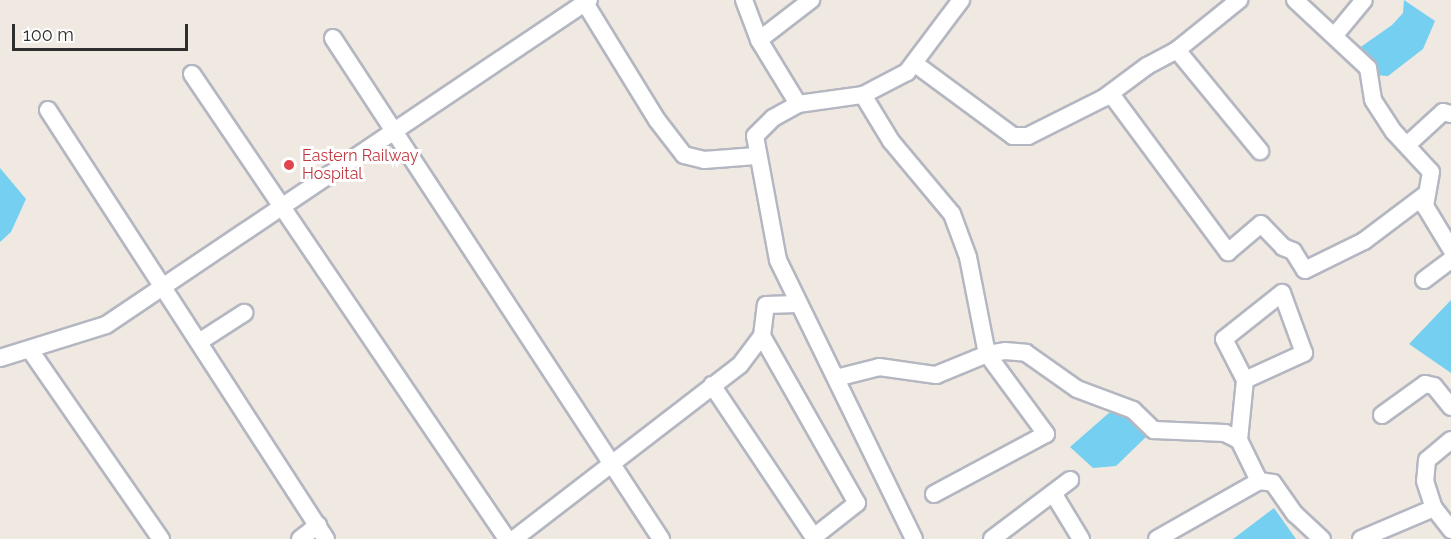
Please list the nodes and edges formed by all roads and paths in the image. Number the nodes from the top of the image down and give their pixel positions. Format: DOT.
graph roads {
  1 [pos="744,0"];
  2 [pos="811,0"];
  3 [pos="961,0"];
  4 [pos="1239,0"];
  5 [pos="1295,0"];
  6 [pos="1364,0"];
  7 [pos="587,1"];
  8 [pos="1335,35"];
  9 [pos="333,38"];
  10 [pos="759,40"];
  11 [pos="1177,50"];
  12 [pos="914,63"];
  13 [pos="192,75"];
  14 [pos="863,94"];
  15 [pos="1110,94"];
  16 [pos="798,104"];
  17 [pos="48,110"];
  18 [pos="1451,114"];
  19 [pos="393,131"];
  20 [pos="1407,145"];
  21 [pos="1260,151"];
  22 [pos="756,156"];
  23 [pos="1425,195"];
  24 [pos="283,206"];
  25 [pos="1451,249"];
  26 [pos="1451,260"];
  27 [pos="1424,280"];
  28 [pos="164,285"];
  29 [pos="797,304"];
  30 [pos="244,313"];
  31 [pos="762,336"];
  32 [pos="199,342"];
  33 [pos="30,350"];
  34 [pos="987,354"];
  35 [pos="0,358"];
  36 [pos="836,378"];
  37 [pos="1245,380"];
  38 [pos="712,385"];
  39 [pos="1451,407"];
  40 [pos="1382,415"];
  41 [pos="1239,440"];
  42 [pos="1451,440"];
  43 [pos="608,463"];
  44 [pos="1070,480"];
  45 [pos="1259,481"];
  46 [pos="1053,493"];
  47 [pos="934,494"];
  48 [pos="1434,508"];
  49 [pos="1451,530"];
  50 [pos="322,532"];
  51 [pos="814,538"];
  52 [pos="160,539"];
  53 [pos="300,539"];
  54 [pos="507,539"];
  55 [pos="514,539"];
  56 [pos="661,539"];
  57 [pos="914,539"];
  58 [pos="992,539"];
  59 [pos="1081,539"];
  60 [pos="1157,539"];
  61 [pos="1322,539"];
  62 [pos="1361,539"];
  1 -- 10 [label="street"];
  2 -- 10 [label="street"];
  3 -- 12 [label="street"];
  4 -- 11 [label="street"];
  5 -- 8 [label="street"];
  6 -- 8 [label="street"];
  7 -- 19 [label="street"];
  7 -- 22 [label="street"];
  8 -- 20 [label="street"];
  9 -- 19 [label="street"];
  10 -- 16 [label="street"];
  11 -- 15 [label="street"];
  11 -- 21 [label="street"];
  12 -- 14 [label="street"];
  12 -- 15 [label="street"];
  13 -- 24 [label="street"];
  14 -- 16 [label="street"];
  14 -- 34 [label="street"];
  15 -- 23 [label="street"];
  16 -- 22 [label="street"];
  17 -- 28 [label="street"];
  18 -- 20 [label="street"];
  19 -- 24 [label="street"];
  19 -- 43 [label="street"];
  20 -- 23 [label="street"];
  22 -- 29 [label="street"];
  23 -- 25 [label="street"];
  24 -- 28 [label="street"];
  24 -- 54 [label="street"];
  26 -- 27 [label="street"];
  28 -- 32 [label="street"];
  28 -- 33 [label="street"];
  29 -- 31 [label="street"];
  29 -- 36 [label="street"];
  30 -- 32 [label="street"];
  31 -- 38 [label="street"];
  31 -- 51 [label="street"];
  32 -- 50 [label="street"];
  33 -- 35 [label="street"];
  33 -- 52 [label="street"];
  34 -- 36 [label="street"];
  34 -- 41 [label="street"];
  34 -- 47 [label="street"];
  36 -- 57 [label="street"];
  37 -- 37 [label="street"];
  37 -- 41 [label="street"];
  38 -- 43 [label="street"];
  38 -- 51 [label="street"];
  39 -- 40 [label="street"];
  41 -- 45 [label="street"];
  42 -- 48 [label="street"];
  43 -- 55 [label="street"];
  43 -- 56 [label="street"];
  44 -- 46 [label="street"];
  45 -- 60 [label="street"];
  45 -- 61 [label="street"];
  46 -- 58 [label="street"];
  46 -- 59 [label="street"];
  48 -- 49 [label="street"];
  48 -- 62 [label="street"];
  50 -- 53 [label="street"];
}
